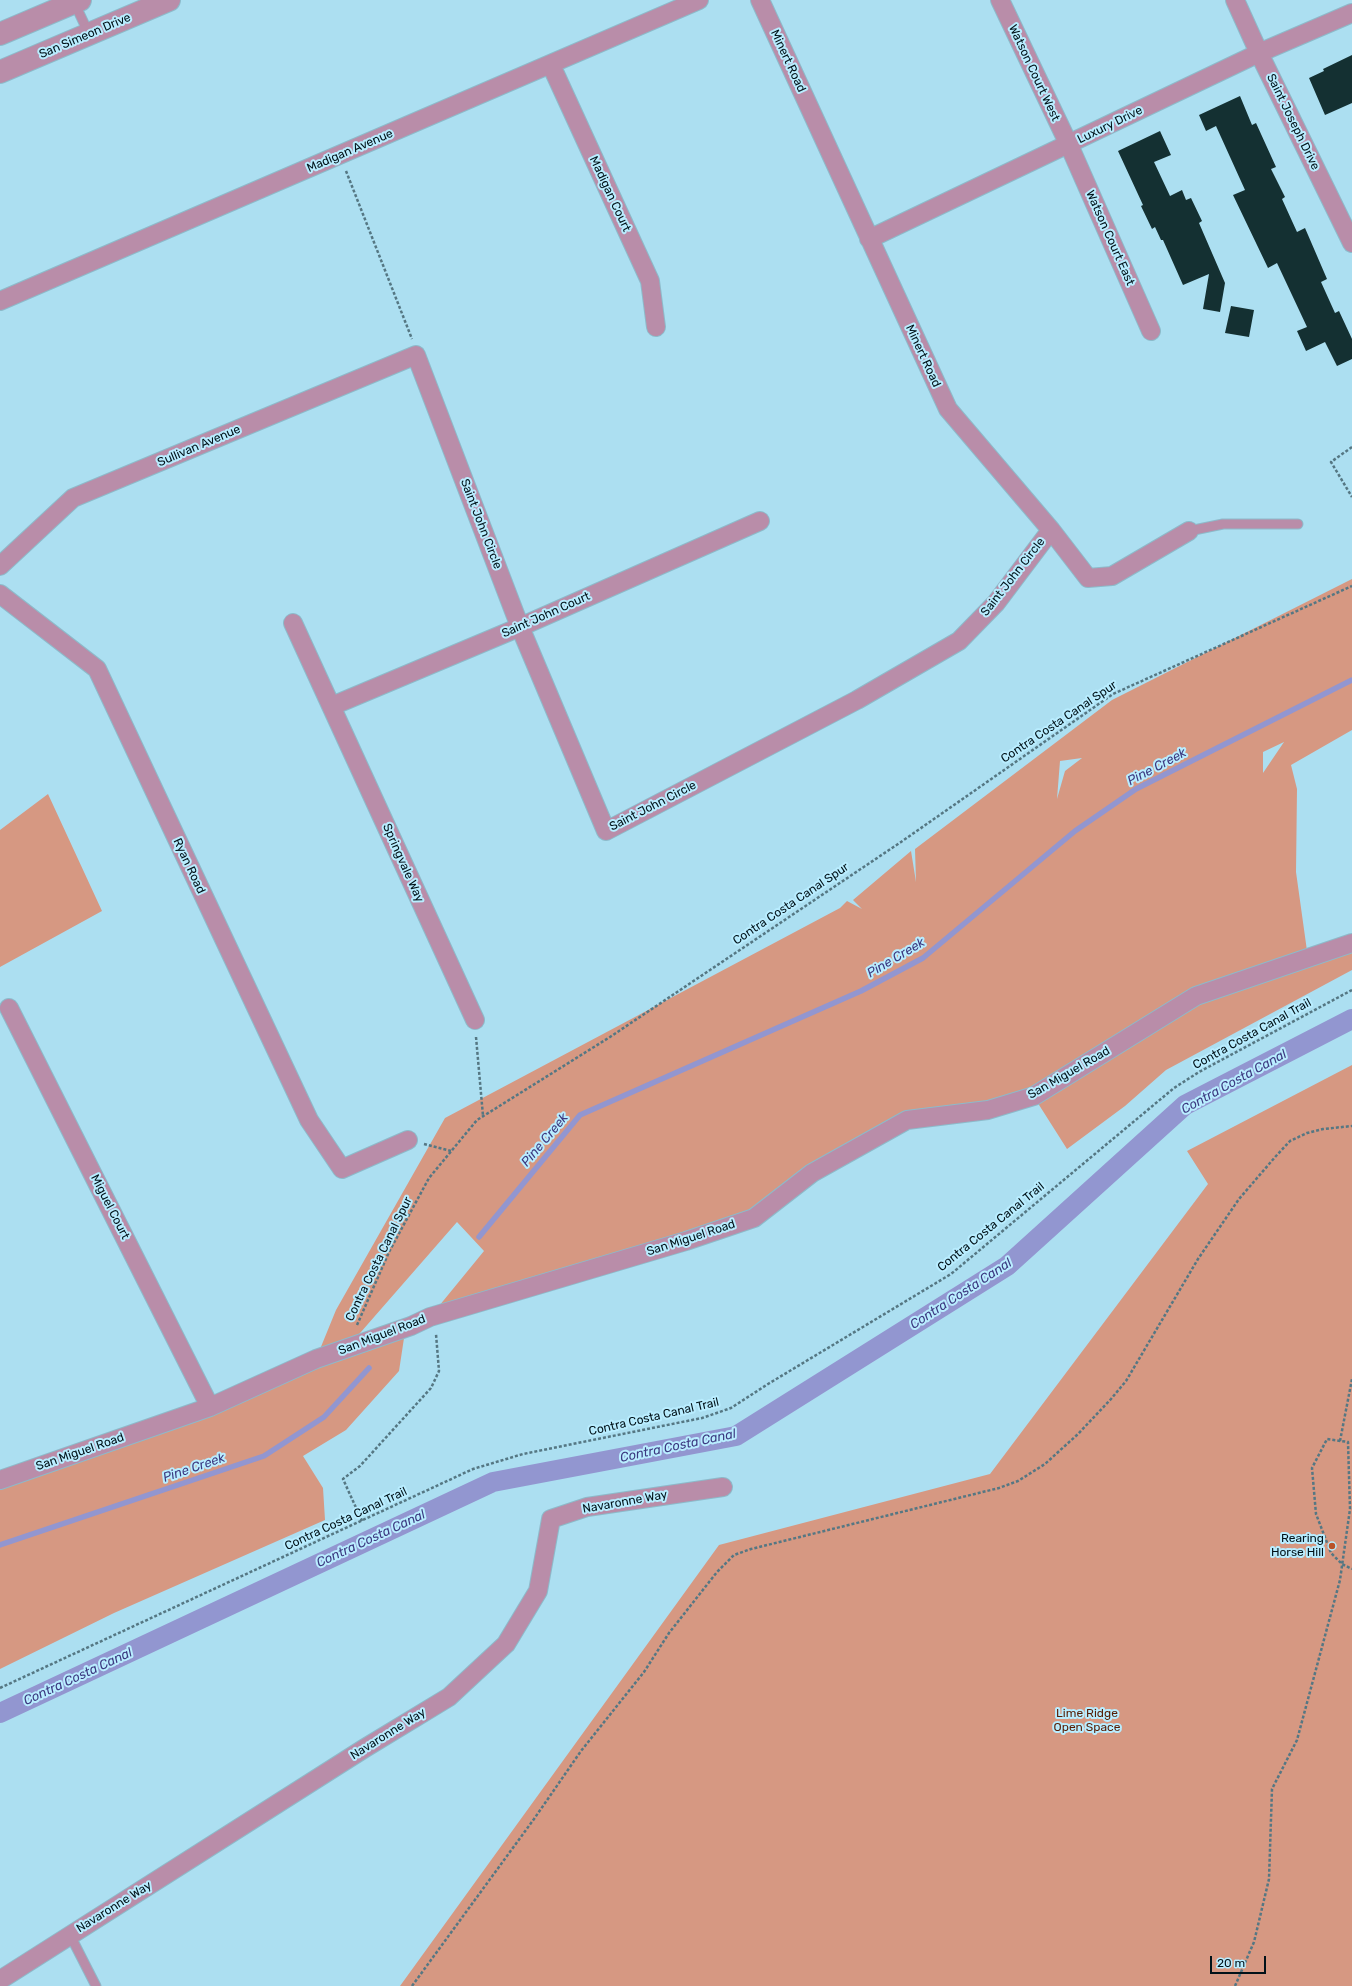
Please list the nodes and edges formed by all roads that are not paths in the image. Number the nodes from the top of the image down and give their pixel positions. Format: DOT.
graph roads {
  1 [pos="169,0"];
  2 [pos="699,0"];
  3 [pos="760,0"];
  4 [pos="1000,0"];
  5 [pos="1235,0"];
  6 [pos="77,1"];
  7 [pos="1352,13"];
  8 [pos="0,34"];
  9 [pos="89,34"];
  10 [pos="1259,53"];
  11 [pos="551,65"];
  12 [pos="0,72"];
  13 [pos="1069,145"];
  14 [pos="869,240"];
  15 [pos="1352,243"];
  16 [pos="0,301"];
  17 [pos="656,327"];
  18 [pos="1151,331"];
  19 [pos="416,355"];
  20 [pos="760,521"];
  21 [pos="1298,524"];
  22 [pos="1051,530"];
  23 [pos="1189,531"];
  24 [pos="0,566"];
  25 [pos="0,594"];
  26 [pos="293,623"];
  27 [pos="520,627"];
  28 [pos="332,706"];
  29 [pos="1352,943"];
  30 [pos="9,1008"];
  31 [pos="475,1020"];
  32 [pos="408,1140"];
  33 [pos="210,1407"];
  34 [pos="0,1480"];
  35 [pos="723,1487"];
  36 [pos="70,1935"];
  37 [pos="0,1980"];
  38 [pos="96,1986"];
  1 -- 9 [label="street, San Simeon Drive"];
  2 -- 11 [label="street, Madigan Avenue"];
  3 -- 14 [label="street, Minert Road"];
  4 -- 13 [label="street, Watson Court West"];
  5 -- 10 [label="street, Saint Joseph Drive"];
  6 -- 8 [label="street"];
  6 -- 9 [label="lane"];
  7 -- 10 [label="street, Luxury Drive"];
  9 -- 12 [label="street, San Simeon Drive"];
  10 -- 13 [label="street, Luxury Drive"];
  10 -- 15 [label="street, Saint Joseph Drive"];
  11 -- 16 [label="street, Madigan Avenue"];
  11 -- 17 [label="street, Madigan Court"];
  13 -- 14 [label="street, Luxury Drive"];
  13 -- 18 [label="street, Watson Court East"];
  14 -- 22 [label="street, Minert Road"];
  19 -- 24 [label="street, Sullivan Avenue"];
  19 -- 27 [label="street, Saint John Circle"];
  20 -- 27 [label="street, Saint John Court"];
  21 -- 23 [label="lane"];
  22 -- 23 [label="street, Minert Road"];
  22 -- 27 [label="street, Saint John Circle"];
  25 -- 32 [label="street, Ryan Road"];
  26 -- 28 [label="street, Springvale Way"];
  27 -- 28 [label="street, Saint John Court"];
  28 -- 31 [label="street, Springvale Way"];
  29 -- 33 [label="street, San Miguel Road"];
  30 -- 33 [label="street, Miguel Court"];
  33 -- 34 [label="street, San Miguel Road"];
  35 -- 36 [label="street, Navaronne Way"];
  36 -- 37 [label="street, Navaronne Way"];
  36 -- 38 [label="lane"];
}
